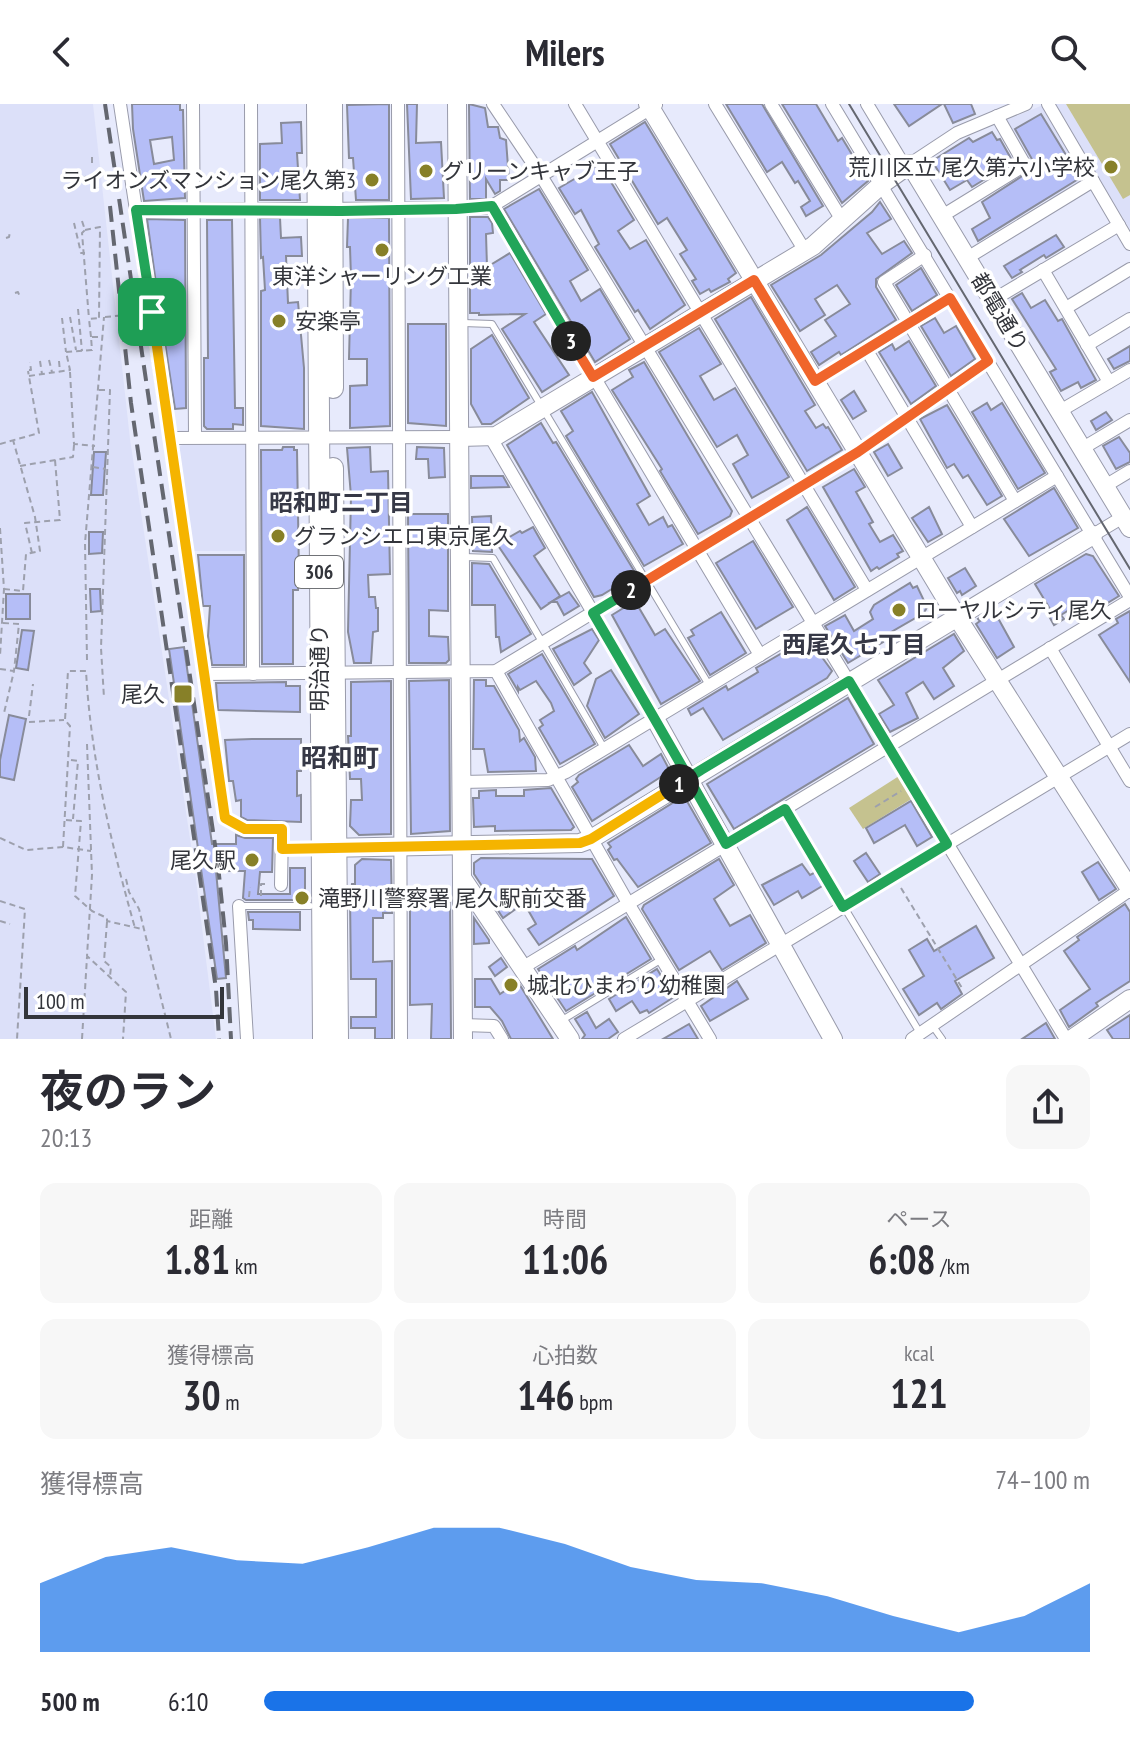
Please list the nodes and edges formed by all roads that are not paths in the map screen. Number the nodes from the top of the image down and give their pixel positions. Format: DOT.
graph roads {
  1 [pos="120,104"];
  2 [pos="193,104"];
  3 [pos="251,104"];
  4 [pos="317,104"];
  5 [pos="332,104"];
  6 [pos="398,104"];
  7 [pos="457,104"];
  8 [pos="493,104"];
  9 [pos="575,104"];
  10 [pos="715,104"];
  11 [pos="771,104"];
  12 [pos="832,104"];
  13 [pos="867,104"];
  14 [pos="1026,104"];
  15 [pos="1048,104"];
  16 [pos="652,105"];
  17 [pos="997,116"];
  18 [pos="597,141"];
  19 [pos="908,165"];
  20 [pos="540,174"];
  21 [pos="1093,181"];
  22 [pos="882,184"];
  23 [pos="492,206"];
  24 [pos="398,209"];
  25 [pos="456,209"];
  26 [pos="136,210"];
  27 [pos="193,210"];
  28 [pos="252,210"];
  29 [pos="325,211"];
  30 [pos="942,216"];
  31 [pos="842,220"];
  32 [pos="1119,225"];
  33 [pos="1130,244"];
  34 [pos="805,251"];
  35 [pos="925,255"];
  36 [pos="967,258"];
  37 [pos="1130,269"];
  38 [pos="1043,270"];
  39 [pos="754,280"];
  40 [pos="950,298"];
  41 [pos="993,300"];
  42 [pos="1066,308"];
  43 [pos="700,312"];
  44 [pos="1130,319"];
  45 [pos="459,323"];
  46 [pos="909,323"];
  47 [pos="1087,345"];
  48 [pos="644,346"];
  49 [pos="866,349"];
  50 [pos="988,361"];
  51 [pos="1130,370"];
  52 [pos="593,377"];
  53 [pos="815,381"];
  54 [pos="1109,382"];
  55 [pos="947,390"];
  56 [pos="542,408"];
  57 [pos="1060,411"];
  58 [pos="907,418"];
  59 [pos="1130,420"];
  60 [pos="195,436"];
  61 [pos="253,437"];
  62 [pos="460,437"];
  63 [pos="170,438"];
  64 [pos="400,438"];
  65 [pos="491,438"];
  66 [pos="326,439"];
  67 [pos="1083,448"];
  68 [pos="858,452"];
  69 [pos="1130,471"];
  70 [pos="1057,476"];
  71 [pos="804,485"];
  72 [pos="1105,486"];
  73 [pos="1015,501"];
  74 [pos="748,519"];
  75 [pos="1128,523"];
  76 [pos="972,527"];
  77 [pos="1093,535"];
  78 [pos="698,550"];
  79 [pos="461,557"];
  80 [pos="921,557"];
  81 [pos="647,581"];
  82 [pos="867,590"];
  83 [pos="1130,598"];
  84 [pos="593,613"];
  85 [pos="957,617"];
  86 [pos="812,623"];
  87 [pos="543,644"];
  88 [pos="1050,648"];
  89 [pos="760,655"];
  90 [pos="460,671"];
  91 [pos="496,671"];
  92 [pos="400,673"];
  93 [pos="205,674"];
  94 [pos="253,674"];
  95 [pos="327,674"];
  96 [pos="997,680"];
  97 [pos="849,681"];
  98 [pos="709,685"];
  99 [pos="656,721"];
  100 [pos="1130,734"];
  101 [pos="888,746"];
  102 [pos="1109,747"];
  103 [pos="604,749"];
  104 [pos="556,777"];
  105 [pos="1059,777"];
  106 [pos="689,778"];
  107 [pos="1130,781"];
  108 [pos="462,782"];
  109 [pos="785,809"];
  110 [pos="591,839"];
  111 [pos="726,844"];
  112 [pos="947,844"];
  113 [pos="402,846"];
  114 [pos="462,846"];
  115 [pos="330,848"];
  116 [pos="282,849"];
  117 [pos="462,878"];
  118 [pos="281,885"];
  119 [pos="1130,890"];
  120 [pos="628,903"];
  121 [pos="239,906"];
  122 [pos="310,906"];
  123 [pos="843,907"];
  124 [pos="781,944"];
  125 [pos="662,959"];
  126 [pos="1020,965"];
  127 [pos="522,968"];
  128 [pos="1130,999"];
  129 [pos="687,1000"];
  130 [pos="559,1022"];
  131 [pos="932,1025"];
  132 [pos="463,1032"];
  133 [pos="916,1036"];
  134 [pos="247,1039"];
  135 [pos="323,1039"];
  136 [pos="338,1039"];
  137 [pos="401,1039"];
  138 [pos="502,1039"];
  139 [pos="570,1039"];
  140 [pos="624,1039"];
  141 [pos="710,1039"];
  142 [pos="833,1039"];
  143 [pos="942,1039"];
  144 [pos="1069,1039"];
  1 -- 26 [label="street"];
  2 -- 27 [label="street"];
  3 -- 28 [label="street"];
  4 -- 29 [label="main road, 明治通り / 306"];
  5 -- 29 [label="main road, 明治通り / 306"];
  6 -- 24 [label="street"];
  7 -- 25 [label="street"];
  8 -- 20 [label="street"];
  9 -- 18 [label="street"];
  10 -- 34 [label="street"];
  11 -- 31 [label="street"];
  12 -- 22 [label="street, 都電通り"];
  13 -- 19 [label="street, 都電通り"];
  14 -- 17 [label="street"];
  15 -- 21 [label="street"];
  16 -- 18 [label="street"];
  16 -- 39 [label="street"];
  17 -- 19 [label="street"];
  17 -- 30 [label="street"];
  18 -- 20 [label="street"];
  18 -- 43 [label="street"];
  19 -- 22 [label="street"];
  19 -- 30 [label="street, 都電通り"];
  20 -- 23 [label="street"];
  20 -- 48 [label="street"];
  21 -- 32 [label="street"];
  21 -- 36 [label="street"];
  22 -- 31 [label="street"];
  22 -- 35 [label="street, 都電通り"];
  23 -- 25 [label="street"];
  23 -- 52 [label="street"];
  24 -- 25 [label="street"];
  24 -- 29 [label="street"];
  24 -- 64 [label="street"];
  25 -- 45 [label="street"];
  26 -- 27 [label="street"];
  26 -- 63 [label="street"];
  27 -- 28 [label="street"];
  27 -- 60 [label="street"];
  28 -- 29 [label="street"];
  28 -- 61 [label="street"];
  29 -- 66 [label="main road, 明治通り / 306"];
  30 -- 36 [label="street, 都電通り"];
  31 -- 34 [label="street"];
  32 -- 33 [label="street"];
  32 -- 38 [label="street"];
  34 -- 39 [label="street"];
  35 -- 40 [label="street, 都電通り"];
  35 -- 46 [label="street"];
  36 -- 41 [label="street, 都電通り"];
  37 -- 42 [label="street"];
  38 -- 41 [label="street"];
  38 -- 42 [label="street"];
  39 -- 43 [label="street"];
  39 -- 53 [label="street"];
  40 -- 46 [label="street"];
  40 -- 50 [label="street, 都電通り"];
  41 -- 57 [label="street, 都電通り"];
  42 -- 47 [label="street"];
  43 -- 48 [label="street"];
  43 -- 71 [label="street"];
  44 -- 47 [label="street"];
  45 -- 56 [label="lane"];
  45 -- 62 [label="street"];
  46 -- 49 [label="street"];
  46 -- 55 [label="street"];
  47 -- 54 [label="street"];
  48 -- 52 [label="street"];
  48 -- 74 [label="street"];
  49 -- 53 [label="street"];
  49 -- 58 [label="street"];
  50 -- 55 [label="street"];
  50 -- 70 [label="street, 都電通り"];
  51 -- 54 [label="street"];
  52 -- 56 [label="street"];
  52 -- 78 [label="street"];
  53 -- 68 [label="street"];
  54 -- 57 [label="street"];
  55 -- 58 [label="street"];
  55 -- 73 [label="street"];
  56 -- 65 [label="street"];
  56 -- 81 [label="lane"];
  57 -- 67 [label="street, 都電通り"];
  58 -- 68 [label="street"];
  58 -- 76 [label="street"];
  59 -- 67 [label="street"];
  60 -- 61 [label="street"];
  60 -- 63 [label="street"];
  61 -- 66 [label="street"];
  61 -- 94 [label="street"];
  62 -- 64 [label="street"];
  62 -- 65 [label="street"];
  62 -- 79 [label="street"];
  63 -- 93 [label="street"];
  64 -- 66 [label="street"];
  64 -- 92 [label="street"];
  65 -- 84 [label="street"];
  66 -- 95 [label="main road, 明治通り / 306"];
  67 -- 72 [label="street, 都電通り"];
  68 -- 71 [label="street"];
  68 -- 80 [label="street"];
  69 -- 72 [label="street"];
  70 -- 73 [label="street"];
  70 -- 77 [label="street, 都電通り"];
  71 -- 74 [label="street"];
  71 -- 82 [label="street"];
  72 -- 75 [label="street, 都電通り"];
  73 -- 76 [label="street"];
  74 -- 78 [label="street"];
  74 -- 86 [label="street"];
  75 -- 77 [label="street"];
  76 -- 80 [label="street"];
  77 -- 83 [label="street, 都電通り"];
  77 -- 85 [label="street"];
  78 -- 81 [label="street"];
  78 -- 89 [label="street"];
  79 -- 87 [label="lane"];
  79 -- 90 [label="street"];
  80 -- 82 [label="street"];
  80 -- 85 [label="street"];
  81 -- 84 [label="street"];
  81 -- 98 [label="lane"];
  82 -- 86 [label="street"];
  83 -- 88 [label="street"];
  84 -- 87 [label="street"];
  84 -- 99 [label="street"];
  85 -- 96 [label="street"];
  85 -- 97 [label="street"];
  86 -- 89 [label="street"];
  86 -- 97 [label="street"];
  87 -- 91 [label="street"];
  87 -- 103 [label="lane"];
  88 -- 96 [label="street"];
  88 -- 102 [label="street"];
  89 -- 98 [label="street"];
  90 -- 91 [label="street"];
  90 -- 92 [label="street"];
  90 -- 108 [label="street"];
  91 -- 104 [label="street"];
  92 -- 95 [label="street"];
  92 -- 113 [label="street"];
  93 -- 94 [label="street"];
  93 -- 116 [label="street"];
  94 -- 95 [label="street"];
  95 -- 115 [label="main road, 明治通り / 306"];
  96 -- 101 [label="street"];
  96 -- 105 [label="street"];
  97 -- 101 [label="street"];
  97 -- 106 [label="street"];
  98 -- 99 [label="street"];
  99 -- 103 [label="street"];
  99 -- 106 [label="street"];
  100 -- 102 [label="street"];
  101 -- 109 [label="street"];
  101 -- 112 [label="street"];
  102 -- 105 [label="street"];
  102 -- 107 [label="street"];
  103 -- 104 [label="street"];
  104 -- 108 [label="street"];
  104 -- 110 [label="street"];
  105 -- 112 [label="street"];
  105 -- 119 [label="street"];
  106 -- 110 [label="street"];
  106 -- 111 [label="street"];
  108 -- 114 [label="street"];
  109 -- 111 [label="street"];
  109 -- 123 [label="lane"];
  110 -- 114 [label="street"];
  110 -- 120 [label="street"];
  111 -- 120 [label="street"];
  111 -- 124 [label="street"];
  112 -- 123 [label="street"];
  112 -- 126 [label="street"];
  113 -- 114 [label="street"];
  113 -- 115 [label="street"];
  113 -- 137 [label="street"];
  114 -- 117 [label="street"];
  115 -- 116 [label="street"];
  115 -- 135 [label="main road, 明治通り / 306"];
  115 -- 136 [label="main road, 明治通り / 306"];
  116 -- 118 [label="street"];
  117 -- 127 [label="street"];
  117 -- 132 [label="street"];
  119 -- 126 [label="street"];
  120 -- 125 [label="street"];
  120 -- 127 [label="street"];
  121 -- 122 [label="lane"];
  121 -- 134 [label="street"];
  123 -- 124 [label="street"];
  123 -- 133 [label="lane"];
  124 -- 129 [label="street"];
  124 -- 142 [label="street"];
  125 -- 129 [label="street"];
  125 -- 130 [label="lane"];
  126 -- 131 [label="street"];
  126 -- 144 [label="street"];
  127 -- 130 [label="street"];
  128 -- 144 [label="street"];
  129 -- 140 [label="street"];
  129 -- 141 [label="street"];
  130 -- 139 [label="street"];
  131 -- 133 [label="street"];
  131 -- 143 [label="lane"];
  132 -- 138 [label="street"];
}
